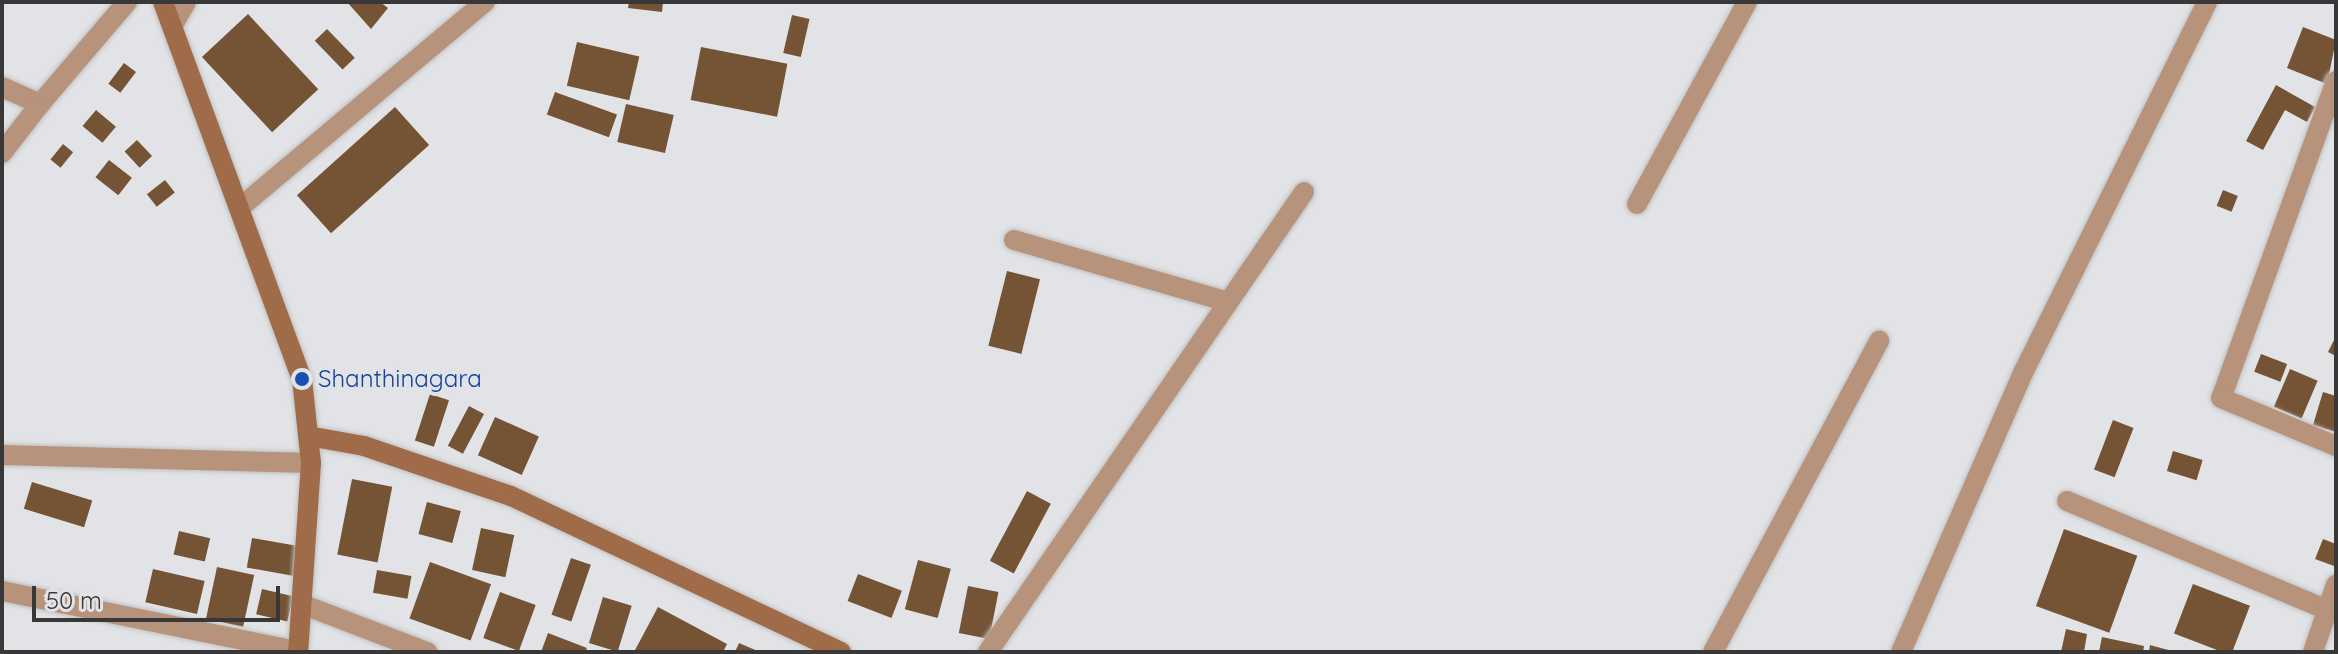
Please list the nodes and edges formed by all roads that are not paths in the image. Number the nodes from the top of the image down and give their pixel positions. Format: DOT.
graph roads {
  1 [pos="127,2"];
  2 [pos="163,2"];
  3 [pos="186,2"];
  4 [pos="485,2"];
  5 [pos="1747,2"];
  6 [pos="2207,2"];
  7 [pos="174,23"];
  8 [pos="2336,81"];
  9 [pos="2,87"];
  10 [pos="40,104"];
  11 [pos="2,153"];
  12 [pos="1304,192"];
  13 [pos="1637,204"];
  14 [pos="243,205"];
  15 [pos="1014,240"];
  16 [pos="1226,301"];
  17 [pos="1879,341"];
  18 [pos="308,436"];
  19 [pos="2336,446"];
  20 [pos="2,455"];
  21 [pos="311,463"];
  22 [pos="2067,501"];
  23 [pos="2336,585"];
  24 [pos="2,591"];
  25 [pos="304,605"];
  26 [pos="2328,610"];
  27 [pos="298,652"];
  28 [pos="427,652"];
  29 [pos="841,652"];
  30 [pos="988,652"];
  31 [pos="1713,652"];
  32 [pos="1901,652"];
  33 [pos="2313,652"];
  1 -- 10 [label="street"];
  2 -- 7 [label="street"];
  3 -- 7 [label="street"];
  4 -- 14 [label="street"];
  5 -- 13 [label="street"];
  6 -- 32 [label="street"];
  7 -- 14 [label="street"];
  8 -- 19 [label="street"];
  9 -- 10 [label="street"];
  10 -- 11 [label="street"];
  12 -- 16 [label="street"];
  14 -- 18 [label="street"];
  15 -- 16 [label="street"];
  16 -- 30 [label="street"];
  17 -- 31 [label="street"];
  18 -- 21 [label="street"];
  18 -- 29 [label="street"];
  20 -- 21 [label="street"];
  21 -- 25 [label="street"];
  22 -- 26 [label="street"];
  23 -- 26 [label="street"];
  24 -- 27 [label="street"];
  25 -- 27 [label="street"];
  25 -- 28 [label="street"];
  26 -- 33 [label="street"];
}
